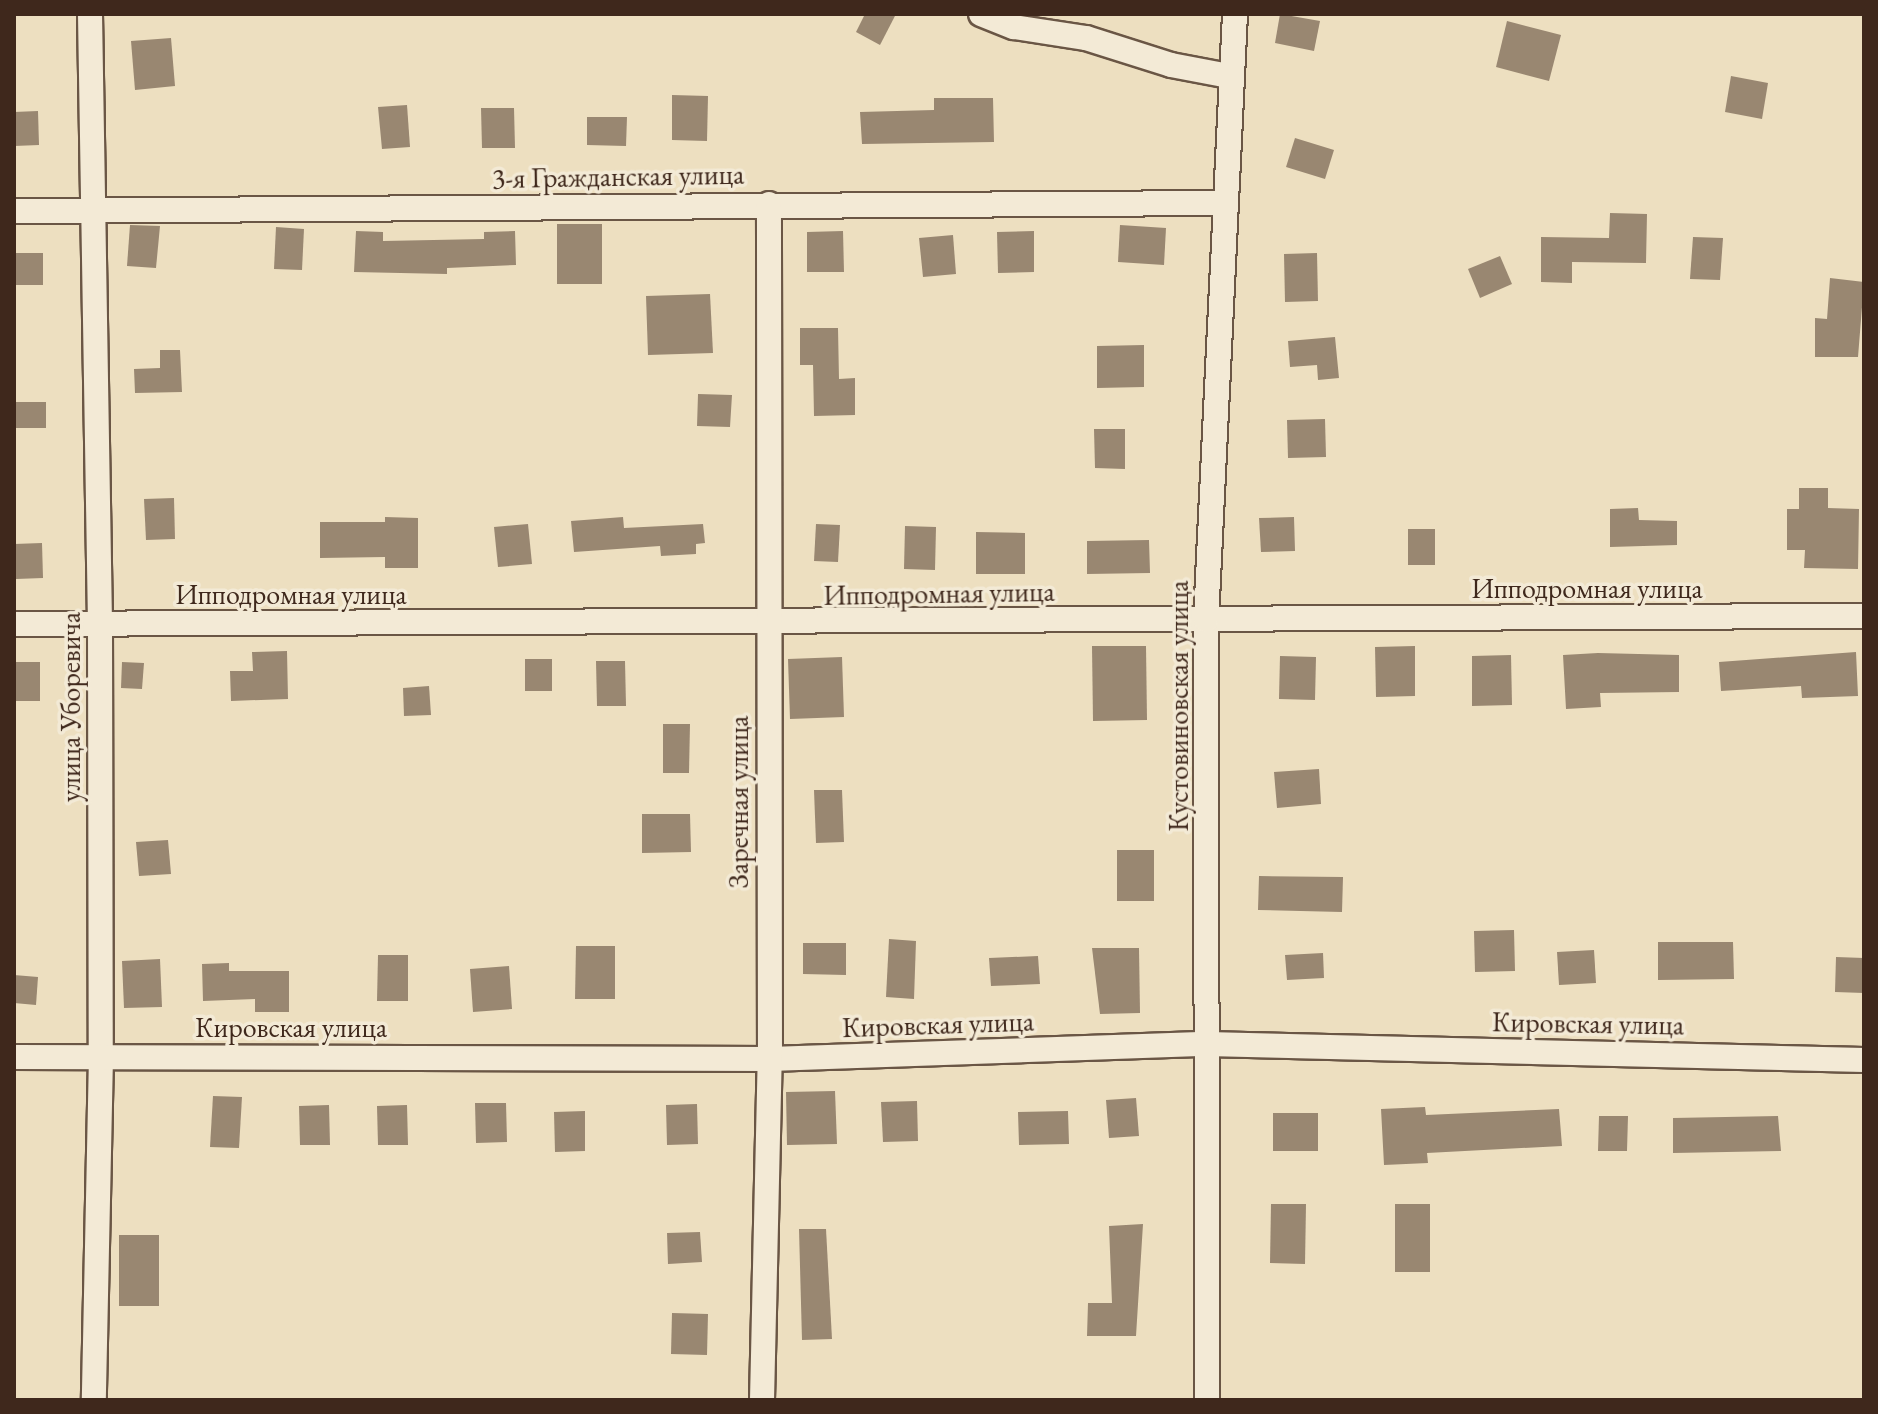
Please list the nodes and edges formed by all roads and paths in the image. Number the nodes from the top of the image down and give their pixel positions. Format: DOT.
graph roads {
  1 [pos="90,14"];
  2 [pos="981,14"];
  3 [pos="1235,14"];
  4 [pos="1229,76"];
  5 [pos="1223,203"];
  6 [pos="769,204"];
  7 [pos="14,211"];
  8 [pos="96,211"];
  9 [pos="1864,616"];
  10 [pos="1206,620"];
  11 [pos="14,624"];
  12 [pos="100,624"];
  13 [pos="767,624"];
  14 [pos="1207,1044"];
  15 [pos="101,1056"];
  16 [pos="14,1057"];
  17 [pos="770,1059"];
  18 [pos="1864,1060"];
  19 [pos="94,1400"];
  20 [pos="762,1400"];
  21 [pos="1207,1400"];
  1 -- 8 [label="street, улица Уборевича"];
  2 -- 4 [label="street"];
  3 -- 4 [label="street, Кустовиновская улица"];
  4 -- 5 [label="street, Кустовиновская улица"];
  5 -- 6 [label="street, 3-я Гражданская улица"];
  5 -- 10 [label="street, Кустовиновская улица"];
  6 -- 8 [label="street, 3-я Гражданская улица"];
  6 -- 13 [label="street, Заречная улица"];
  7 -- 8 [label="street, 3-я Гражданская улица"];
  8 -- 12 [label="street, улица Уборевича"];
  9 -- 10 [label="street, Ипподромная улица"];
  10 -- 13 [label="street, Ипподромная улица"];
  10 -- 14 [label="street, Кустовиновская улица"];
  11 -- 12 [label="street, Ипподромная улица"];
  12 -- 13 [label="street, Ипподромная улица"];
  12 -- 15 [label="street, улица Уборевича"];
  13 -- 17 [label="street, Заречная улица"];
  14 -- 17 [label="street, Кировская улица"];
  14 -- 18 [label="street, Кировская улица"];
  14 -- 21 [label="street, Кустовиновская улица"];
  15 -- 16 [label="street, Кировская улица"];
  15 -- 17 [label="street, Кировская улица"];
  15 -- 19 [label="street, улица Уборевича"];
  17 -- 20 [label="street, Заречная улица"];
}
